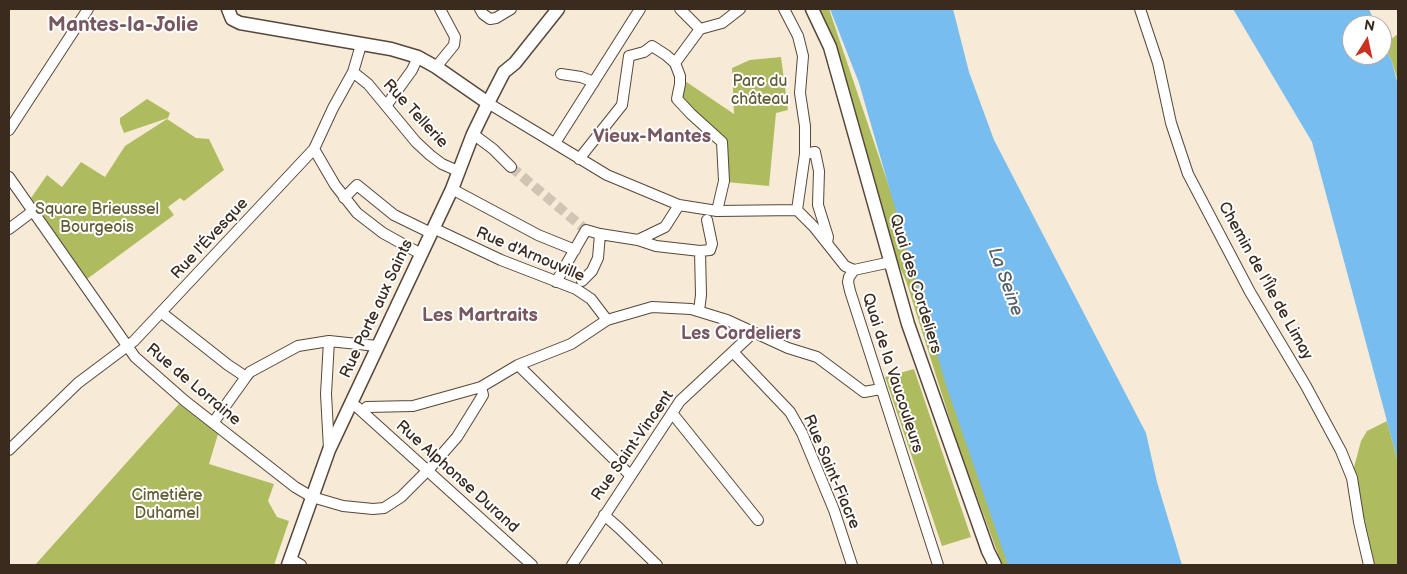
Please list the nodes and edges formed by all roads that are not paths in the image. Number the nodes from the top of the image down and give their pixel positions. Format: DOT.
graph roads {
  1 [pos="88,9"];
  2 [pos="228,9"];
  3 [pos="440,9"];
  4 [pos="480,9"];
  5 [pos="511,9"];
  6 [pos="557,9"];
  7 [pos="640,9"];
  8 [pos="680,9"];
  9 [pos="740,9"];
  10 [pos="784,9"];
  11 [pos="812,9"];
  12 [pos="1140,9"];
  13 [pos="700,29"];
  14 [pos="360,44"];
  15 [pos="418,57"];
  16 [pos="674,63"];
  17 [pos="436,67"];
  18 [pos="353,72"];
  19 [pos="561,74"];
  20 [pos="594,82"];
  21 [pos="488,103"];
  22 [pos="386,106"];
  23 [pos="9,130"];
  24 [pos="473,134"];
  25 [pos="555,143"];
  26 [pos="314,148"];
  27 [pos="805,154"];
  28 [pos="579,159"];
  29 [pos="512,167"];
  30 [pos="458,171"];
  31 [pos="9,177"];
  32 [pos="452,189"];
  33 [pos="344,198"];
  34 [pos="679,205"];
  35 [pos="797,210"];
  36 [pos="33,211"];
  37 [pos="717,211"];
  38 [pos="707,220"];
  39 [pos="9,229"];
  40 [pos="432,231"];
  41 [pos="600,234"];
  42 [pos="638,240"];
  43 [pos="827,243"];
  44 [pos="575,250"];
  45 [pos="700,252"];
  46 [pos="421,254"];
  47 [pos="891,262"];
  48 [pos="854,270"];
  49 [pos="582,281"];
  50 [pos="556,282"];
  51 [pos="699,310"];
  52 [pos="162,313"];
  53 [pos="607,320"];
  54 [pos="752,333"];
  55 [pos="329,341"];
  56 [pos="127,346"];
  57 [pos="377,346"];
  58 [pos="733,352"];
  59 [pos="518,365"];
  60 [pos="246,377"];
  61 [pos="481,387"];
  62 [pos="880,389"];
  63 [pos="356,407"];
  64 [pos="672,413"];
  65 [pos="213,422"];
  66 [pos="9,450"];
  67 [pos="329,450"];
  68 [pos="427,472"];
  69 [pos="630,475"];
  70 [pos="312,497"];
  71 [pos="604,516"];
  72 [pos="758,520"];
  73 [pos="293,563"];
  74 [pos="532,565"];
  75 [pos="572,565"];
  76 [pos="656,565"];
  77 [pos="852,565"];
  78 [pos="938,565"];
  79 [pos="995,565"];
  80 [pos="1369,565"];
  1 -- 23 [label="street"];
  2 -- 14 [label="main road"];
  3 -- 17 [label="street"];
  4 -- 5 [label="street"];
  6 -- 21 [label="main road, Rue Porte aux Saints"];
  7 -- 20 [label="street"];
  8 -- 13 [label="street"];
  9 -- 13 [label="street"];
  10 -- 27 [label="street"];
  11 -- 47 [label="main road, Quai des Cordeliers"];
  12 -- 80 [label="street, Chemin de l'Île de Limay"];
  13 -- 16 [label="street"];
  14 -- 15 [label="main road"];
  14 -- 18 [label="street, Rue l'Évesque"];
  15 -- 17 [label="main road"];
  15 -- 22 [label="street"];
  16 -- 28 [label="street"];
  16 -- 37 [label="street"];
  17 -- 21 [label="main road"];
  18 -- 22 [label="street, Rue Tellerie"];
  18 -- 26 [label="street, Rue l'Évesque"];
  19 -- 20 [label="street"];
  20 -- 25 [label="street"];
  21 -- 24 [label="main road, Rue Porte aux Saints"];
  21 -- 25 [label="street"];
  22 -- 30 [label="street, Rue Tellerie"];
  24 -- 29 [label="street"];
  24 -- 30 [label="main road, Rue Porte aux Saints"];
  25 -- 28 [label="street"];
  26 -- 33 [label="street"];
  26 -- 52 [label="street, Rue l'Évesque"];
  27 -- 35 [label="street"];
  27 -- 43 [label="street"];
  28 -- 34 [label="street"];
  30 -- 32 [label="main road, Rue Porte aux Saints"];
  31 -- 36 [label="street, Rue de Lorraine"];
  32 -- 40 [label="main road, Rue Porte aux Saints"];
  32 -- 44 [label="street"];
  33 -- 40 [label="street, Rue d'Arnouville"];
  33 -- 46 [label="street"];
  34 -- 37 [label="street"];
  34 -- 42 [label="street"];
  35 -- 37 [label="street"];
  35 -- 43 [label="street"];
  36 -- 39 [label="street"];
  36 -- 56 [label="street, Rue de Lorraine"];
  38 -- 45 [label="street"];
  40 -- 46 [label="main road, Rue Porte aux Saints"];
  40 -- 50 [label="street, Rue d'Arnouville"];
  41 -- 42 [label="street"];
  41 -- 44 [label="street"];
  41 -- 49 [label="street"];
  42 -- 45 [label="street"];
  43 -- 48 [label="street"];
  44 -- 50 [label="street"];
  45 -- 51 [label="street"];
  46 -- 57 [label="main road, Rue Porte aux Saints"];
  47 -- 48 [label="street"];
  47 -- 79 [label="main road, Quai des Cordeliers"];
  48 -- 62 [label="street, Quai de la Vaucouleurs"];
  50 -- 53 [label="street, Rue d'Arnouville"];
  51 -- 53 [label="street"];
  51 -- 54 [label="street"];
  52 -- 56 [label="street, Rue l'Évesque"];
  52 -- 60 [label="street"];
  53 -- 59 [label="street"];
  54 -- 58 [label="street, Rue Saint-Vincent"];
  54 -- 62 [label="street"];
  55 -- 57 [label="street"];
  55 -- 60 [label="street"];
  55 -- 67 [label="street"];
  56 -- 65 [label="street, Rue de Lorraine"];
  56 -- 66 [label="street, Rue l'Évesque"];
  57 -- 63 [label="main road, Rue Porte aux Saints"];
  58 -- 64 [label="street, Rue Saint-Vincent"];
  58 -- 77 [label="street, Rue Saint-Fiacre"];
  59 -- 61 [label="street"];
  59 -- 69 [label="street"];
  60 -- 65 [label="street"];
  61 -- 63 [label="street"];
  61 -- 68 [label="street, Rue de Lorraine"];
  62 -- 78 [label="street, Quai de la Vaucouleurs"];
  63 -- 67 [label="main road, Rue Porte aux Saints"];
  63 -- 68 [label="street, Rue Alphonse Durand"];
  64 -- 69 [label="street, Rue Saint-Vincent"];
  64 -- 72 [label="street"];
  65 -- 70 [label="street, Rue de Lorraine"];
  67 -- 70 [label="main road, Rue Porte aux Saints"];
  68 -- 70 [label="street, Rue de Lorraine"];
  68 -- 74 [label="street, Rue Alphonse Durand"];
  69 -- 71 [label="street, Rue Saint-Vincent"];
  70 -- 73 [label="main road, Rue Porte aux Saints"];
  71 -- 75 [label="street, Rue Saint-Vincent"];
  71 -- 76 [label="street"];
}
